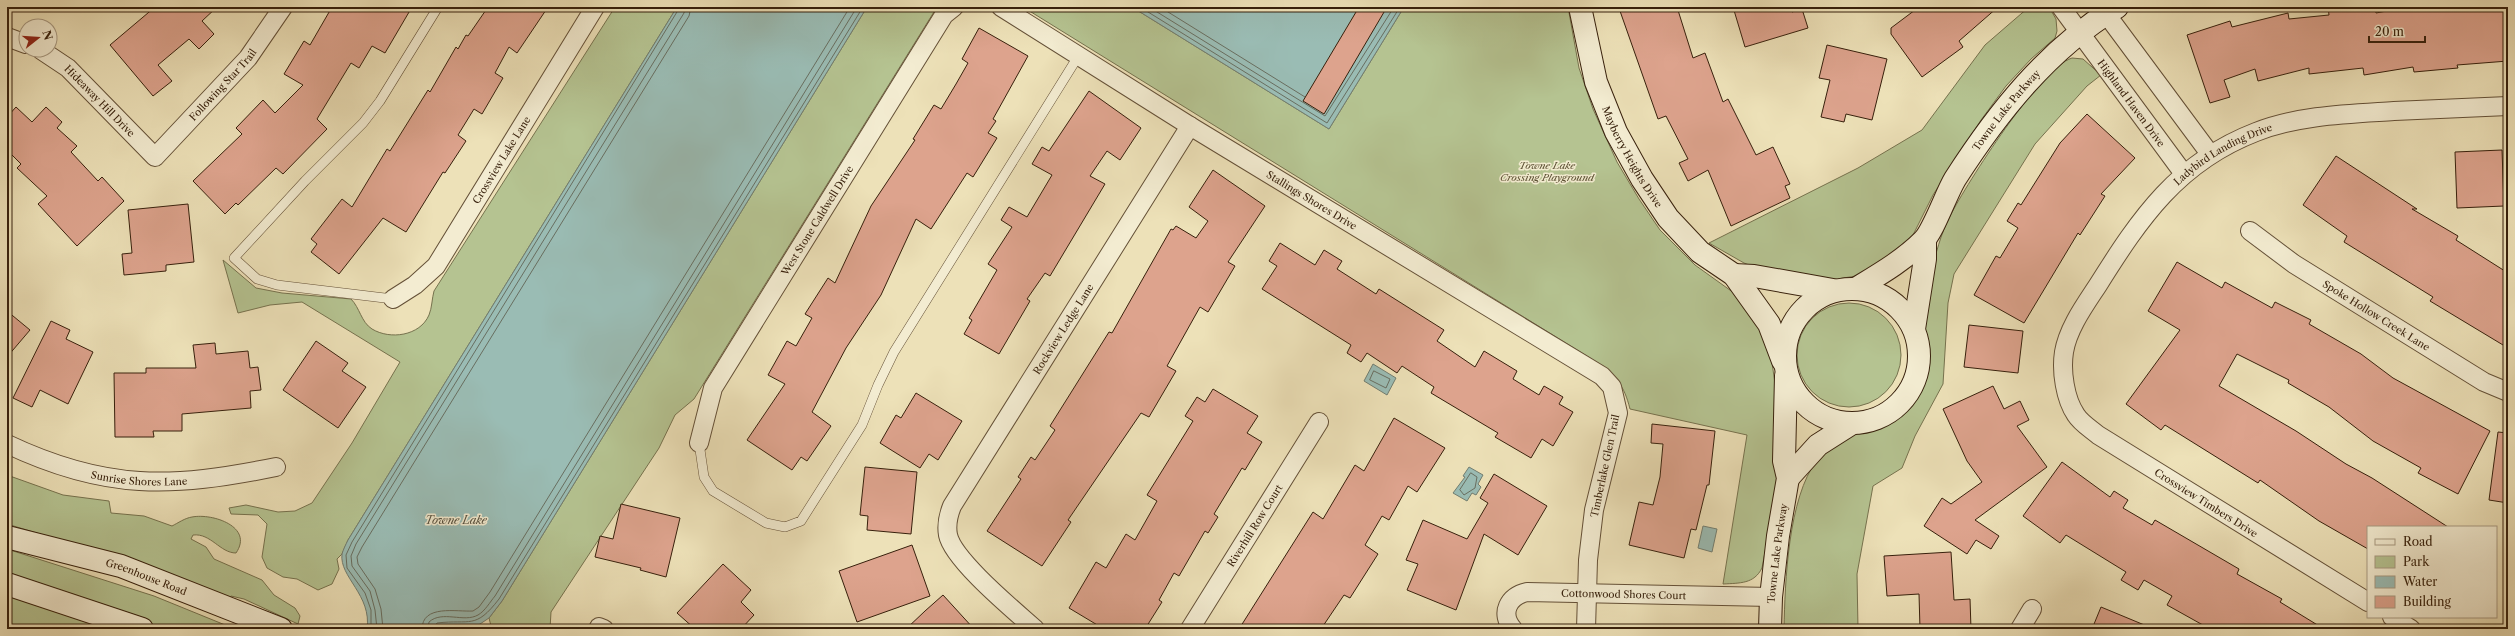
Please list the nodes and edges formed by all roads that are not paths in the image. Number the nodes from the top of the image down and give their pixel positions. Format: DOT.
graph roads {
  1 [pos="282,7"];
  2 [pos="438,7"];
  3 [pos="595,7"];
  4 [pos="954,7"];
  5 [pos="1001,7"];
  6 [pos="1580,7"];
  7 [pos="2061,7"];
  8 [pos="2108,9"];
  9 [pos="2080,33"];
  10 [pos="7,37"];
  11 [pos="18,41"];
  12 [pos="1079,55"];
  13 [pos="53,58"];
  14 [pos="2508,106"];
  15 [pos="1190,126"];
  16 [pos="2210,154"];
  17 [pos="155,157"];
  18 [pos="2184,174"];
  19 [pos="2250,231"];
  20 [pos="1925,240"];
  21 [pos="1734,275"];
  22 [pos="1857,288"];
  23 [pos="1833,290"];
  24 [pos="393,299"];
  25 [pos="1914,329"];
  26 [pos="1785,368"];
  27 [pos="2064,385"];
  28 [pos="2508,392"];
  29 [pos="1616,399"];
  30 [pos="1319,422"];
  31 [pos="1851,424"];
  32 [pos="699,443"];
  33 [pos="7,444"];
  34 [pos="276,467"];
  35 [pos="1788,478"];
  36 [pos="7,536"];
  37 [pos="7,584"];
  38 [pos="1586,593"];
  39 [pos="1771,597"];
  40 [pos="2367,601"];
  41 [pos="2032,609"];
  42 [pos="2394,618"];
  43 [pos="142,629"];
  44 [pos="281,629"];
  45 [pos="1035,629"];
  46 [pos="1190,629"];
  47 [pos="1513,629"];
  48 [pos="1586,629"];
  49 [pos="1770,629"];
  50 [pos="2020,629"];
  51 [pos="2411,629"];
  1 -- 17 [label="street, Following Star Trail"];
  2 -- 24 [label="lane"];
  3 -- 24 [label="street, Crossview Lake Lane"];
  4 -- 32 [label="street, West Stone Caldwell Drive"];
  5 -- 12 [label="street, Stallings Shores Drive"];
  6 -- 21 [label="street, Mayberry Heights Drive"];
  7 -- 9 [label="street, Highland Haven Drive"];
  8 -- 9 [label="street, Towne Lake Parkway"];
  8 -- 16 [label="street"];
  9 -- 18 [label="street, Highland Haven Drive"];
  9 -- 20 [label="street, Towne Lake Parkway"];
  10 -- 11 [label="street"];
  12 -- 15 [label="street, Stallings Shores Drive"];
  12 -- 32 [label="lane"];
  13 -- 17 [label="street, Hideaway Hill Drive"];
  14 -- 16 [label="street, Ladybird Landing Drive"];
  15 -- 29 [label="street, Stallings Shores Drive"];
  15 -- 45 [label="street, Rockview Ledge Lane"];
  16 -- 18 [label="street, Ladybird Landing Drive"];
  18 -- 27 [label="street, Ladybird Landing Drive"];
  19 -- 28 [label="street, Spoke Hollow Creek Lane"];
  20 -- 22 [label="street, Towne Lake Parkway"];
  20 -- 25 [label="street, Towne Lake Parkway"];
  21 -- 23 [label="street"];
  21 -- 26 [label="street, Mayberry Heights Drive"];
  22 -- 23 [label="street"];
  22 -- 25 [label="street"];
  23 -- 26 [label="street"];
  25 -- 31 [label="street"];
  26 -- 31 [label="street"];
  26 -- 35 [label="street, Towne Lake Parkway"];
  27 -- 40 [label="street, Crossview Timbers Drive"];
  29 -- 38 [label="street, Timberlake Glen Trail"];
  30 -- 46 [label="street, Riverhill Row Court"];
  31 -- 35 [label="street"];
  33 -- 34 [label="street, Sunrise Shores Lane"];
  35 -- 39 [label="street, Towne Lake Parkway"];
  36 -- 44 [label="street, Greenhouse Road"];
  37 -- 43 [label="street"];
  38 -- 39 [label="street, Cottonwood Shores Court"];
  38 -- 47 [label="street, Cottonwood Shores Court"];
  38 -- 48 [label="street, Timberlake Glen Trail"];
  39 -- 49 [label="street, Towne Lake Parkway"];
  41 -- 50 [label="street"];
  42 -- 51 [label="street"];
}
